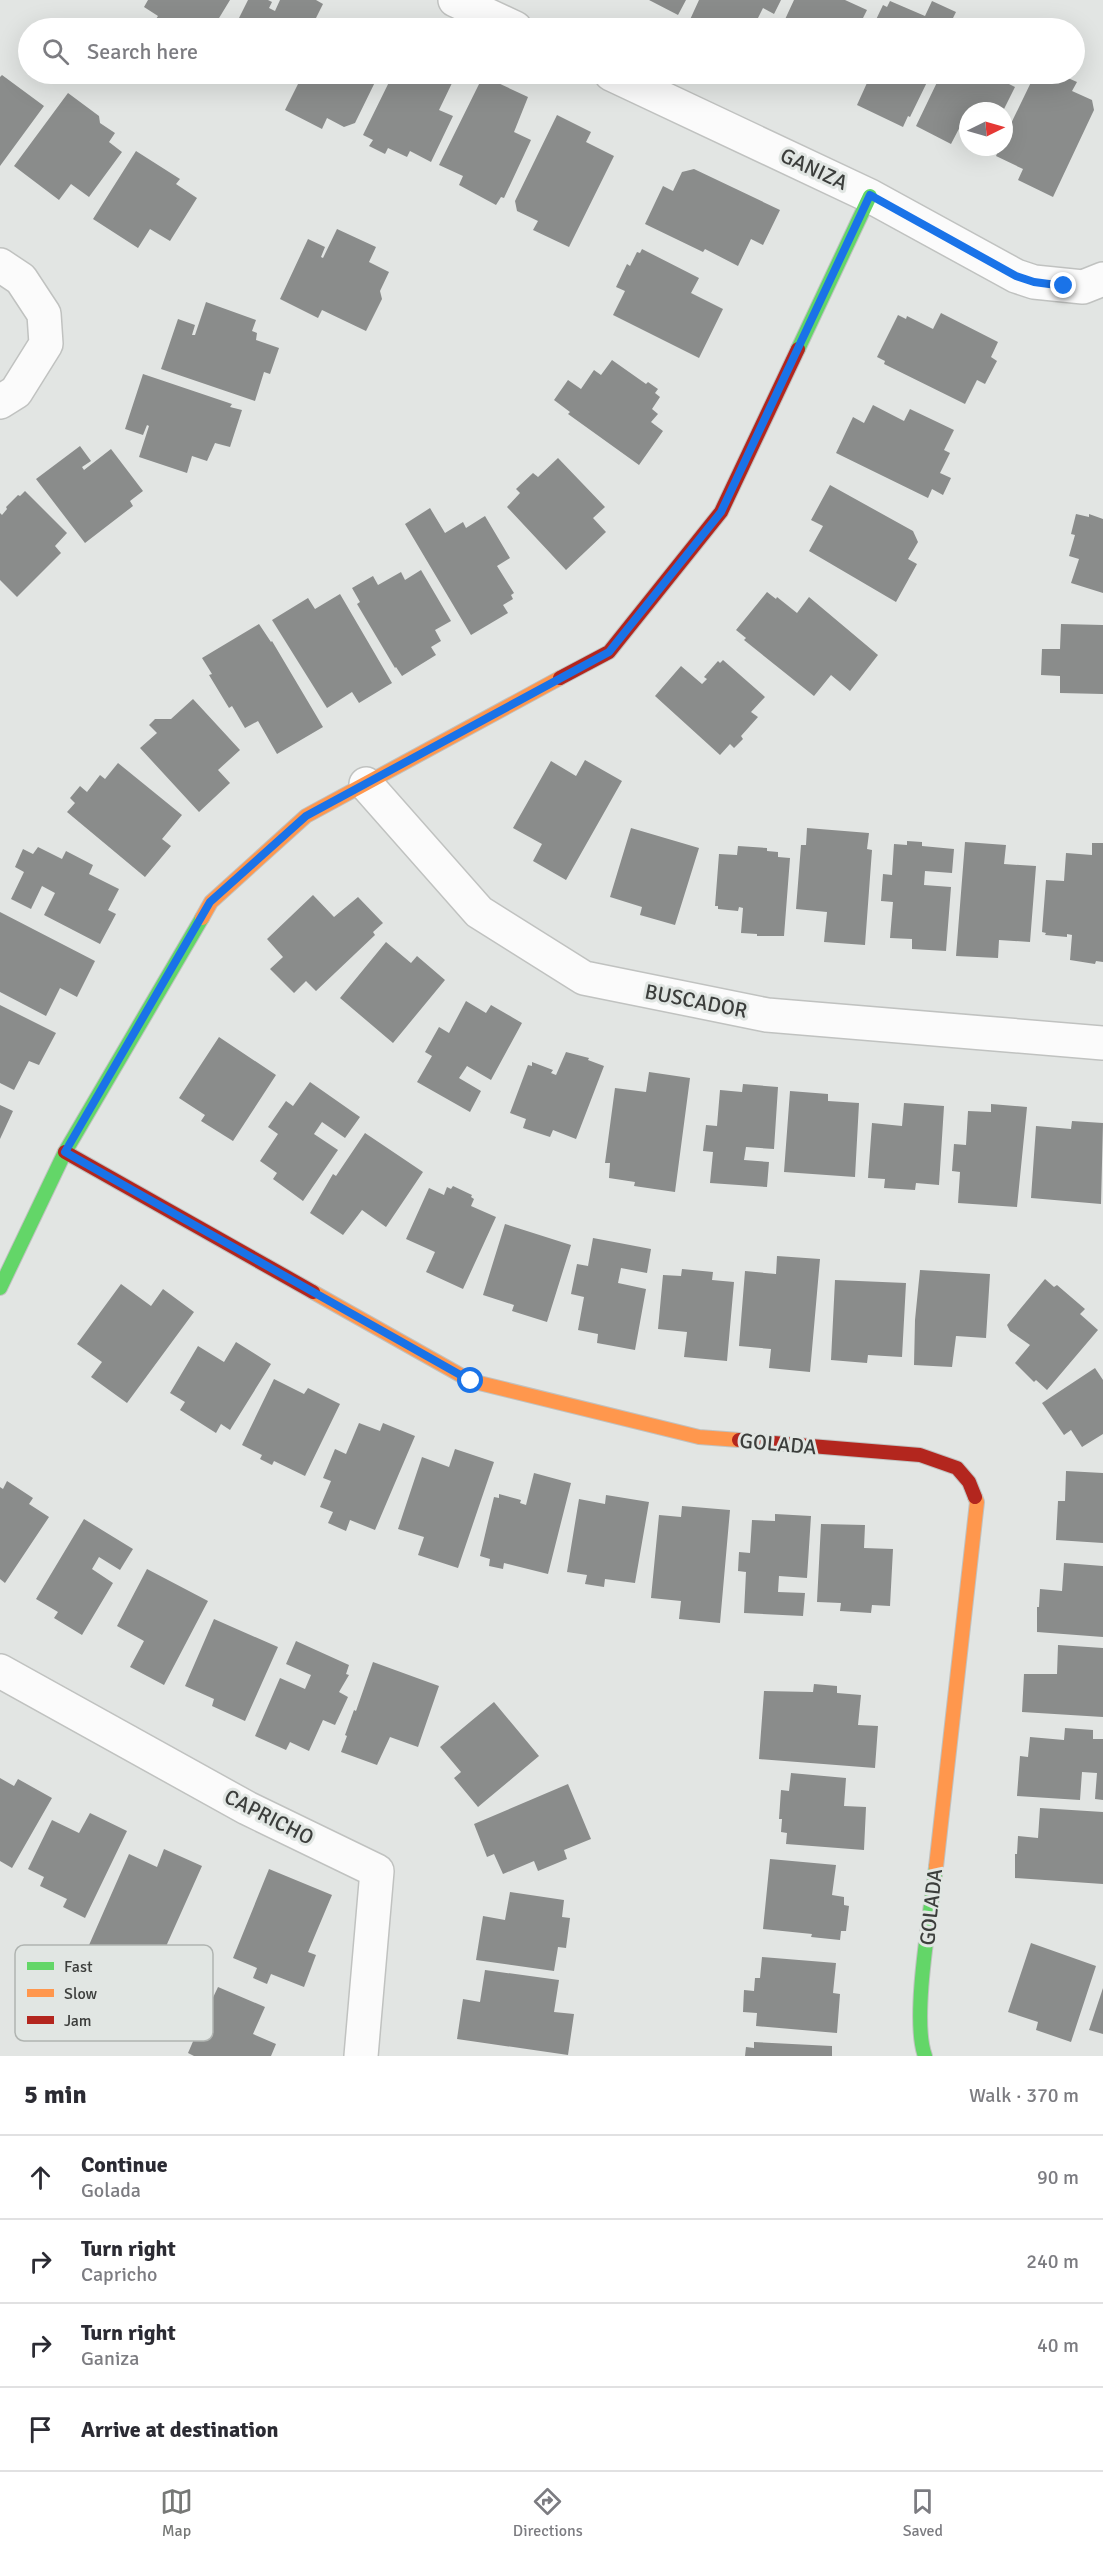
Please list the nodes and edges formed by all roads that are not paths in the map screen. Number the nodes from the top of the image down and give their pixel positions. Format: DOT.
graph roads {
  1 [pos="455,0"];
  2 [pos="494,18"];
  3 [pos="632,84"];
  4 [pos="870,195"];
  5 [pos="0,266"];
  6 [pos="1093,283"];
  7 [pos="0,402"];
  8 [pos="366,784"];
  9 [pos="1103,1043"];
  10 [pos="65,1152"];
  11 [pos="0,1288"];
  12 [pos="0,1671"];
  13 [pos="361,2056"];
  14 [pos="926,2056"];
  1 -- 2 [label="street"];
  3 -- 4 [label="street, GANIZA"];
  4 -- 6 [label="street, GANIZA"];
  4 -- 8 [label="street"];
  5 -- 7 [label="street"];
  8 -- 9 [label="street, BUSCADOR"];
  8 -- 10 [label="street"];
  10 -- 11 [label="street"];
  10 -- 14 [label="street, GOLADA"];
  12 -- 13 [label="street, CAPRICHO"];
}
